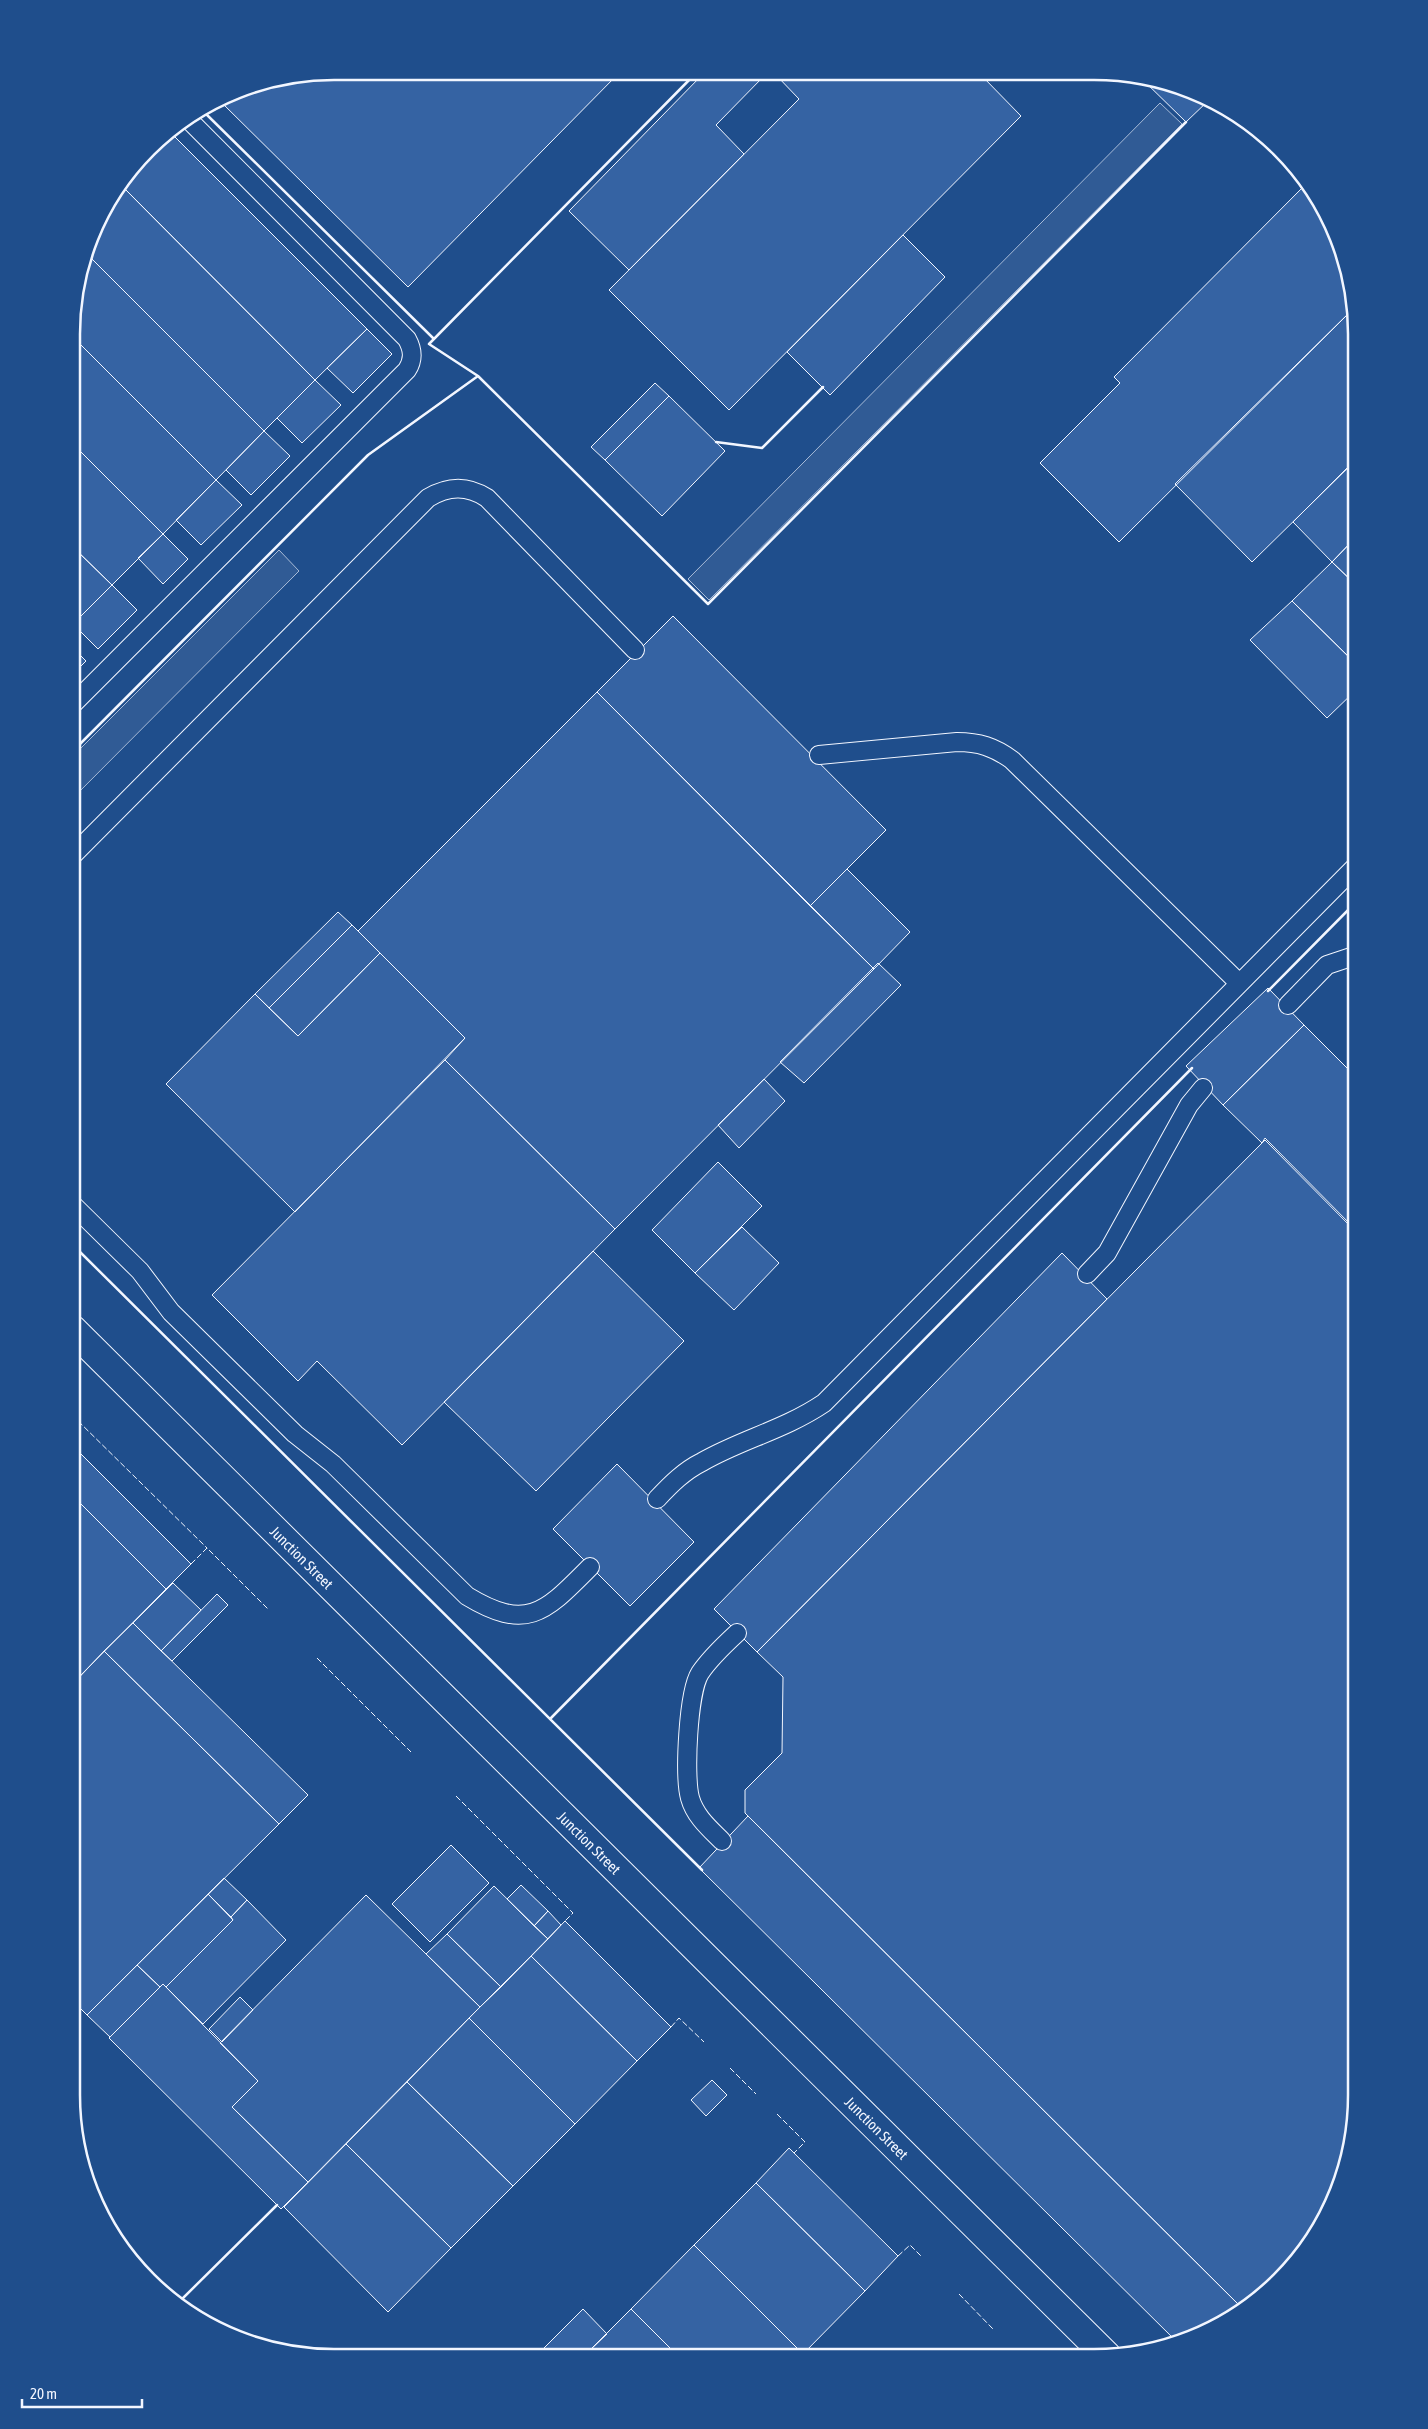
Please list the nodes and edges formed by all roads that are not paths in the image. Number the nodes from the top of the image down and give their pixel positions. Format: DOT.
graph roads {
  1 [pos="192,123"];
  2 [pos="635,650"];
  3 [pos="80,697"];
  4 [pos="819,755"];
  5 [pos="80,848"];
  6 [pos="1348,874"];
  7 [pos="1348,958"];
  8 [pos="1239,983"];
  9 [pos="1288,1005"];
  10 [pos="1203,1088"];
  11 [pos="80,1212"];
  12 [pos="1087,1274"];
  13 [pos="80,1337"];
  14 [pos="657,1498"];
  15 [pos="590,1567"];
  16 [pos="737,1633"];
  17 [pos="722,1841"];
  18 [pos="1100,2349"];
  1 -- 3 [label="lane"];
  2 -- 5 [label="lane"];
  4 -- 8 [label="lane"];
  6 -- 8 [label="lane"];
  7 -- 9 [label="lane"];
  8 -- 14 [label="lane"];
  10 -- 12 [label="lane"];
  11 -- 15 [label="lane"];
  13 -- 18 [label="street, Junction Street"];
  16 -- 17 [label="lane"];
}
